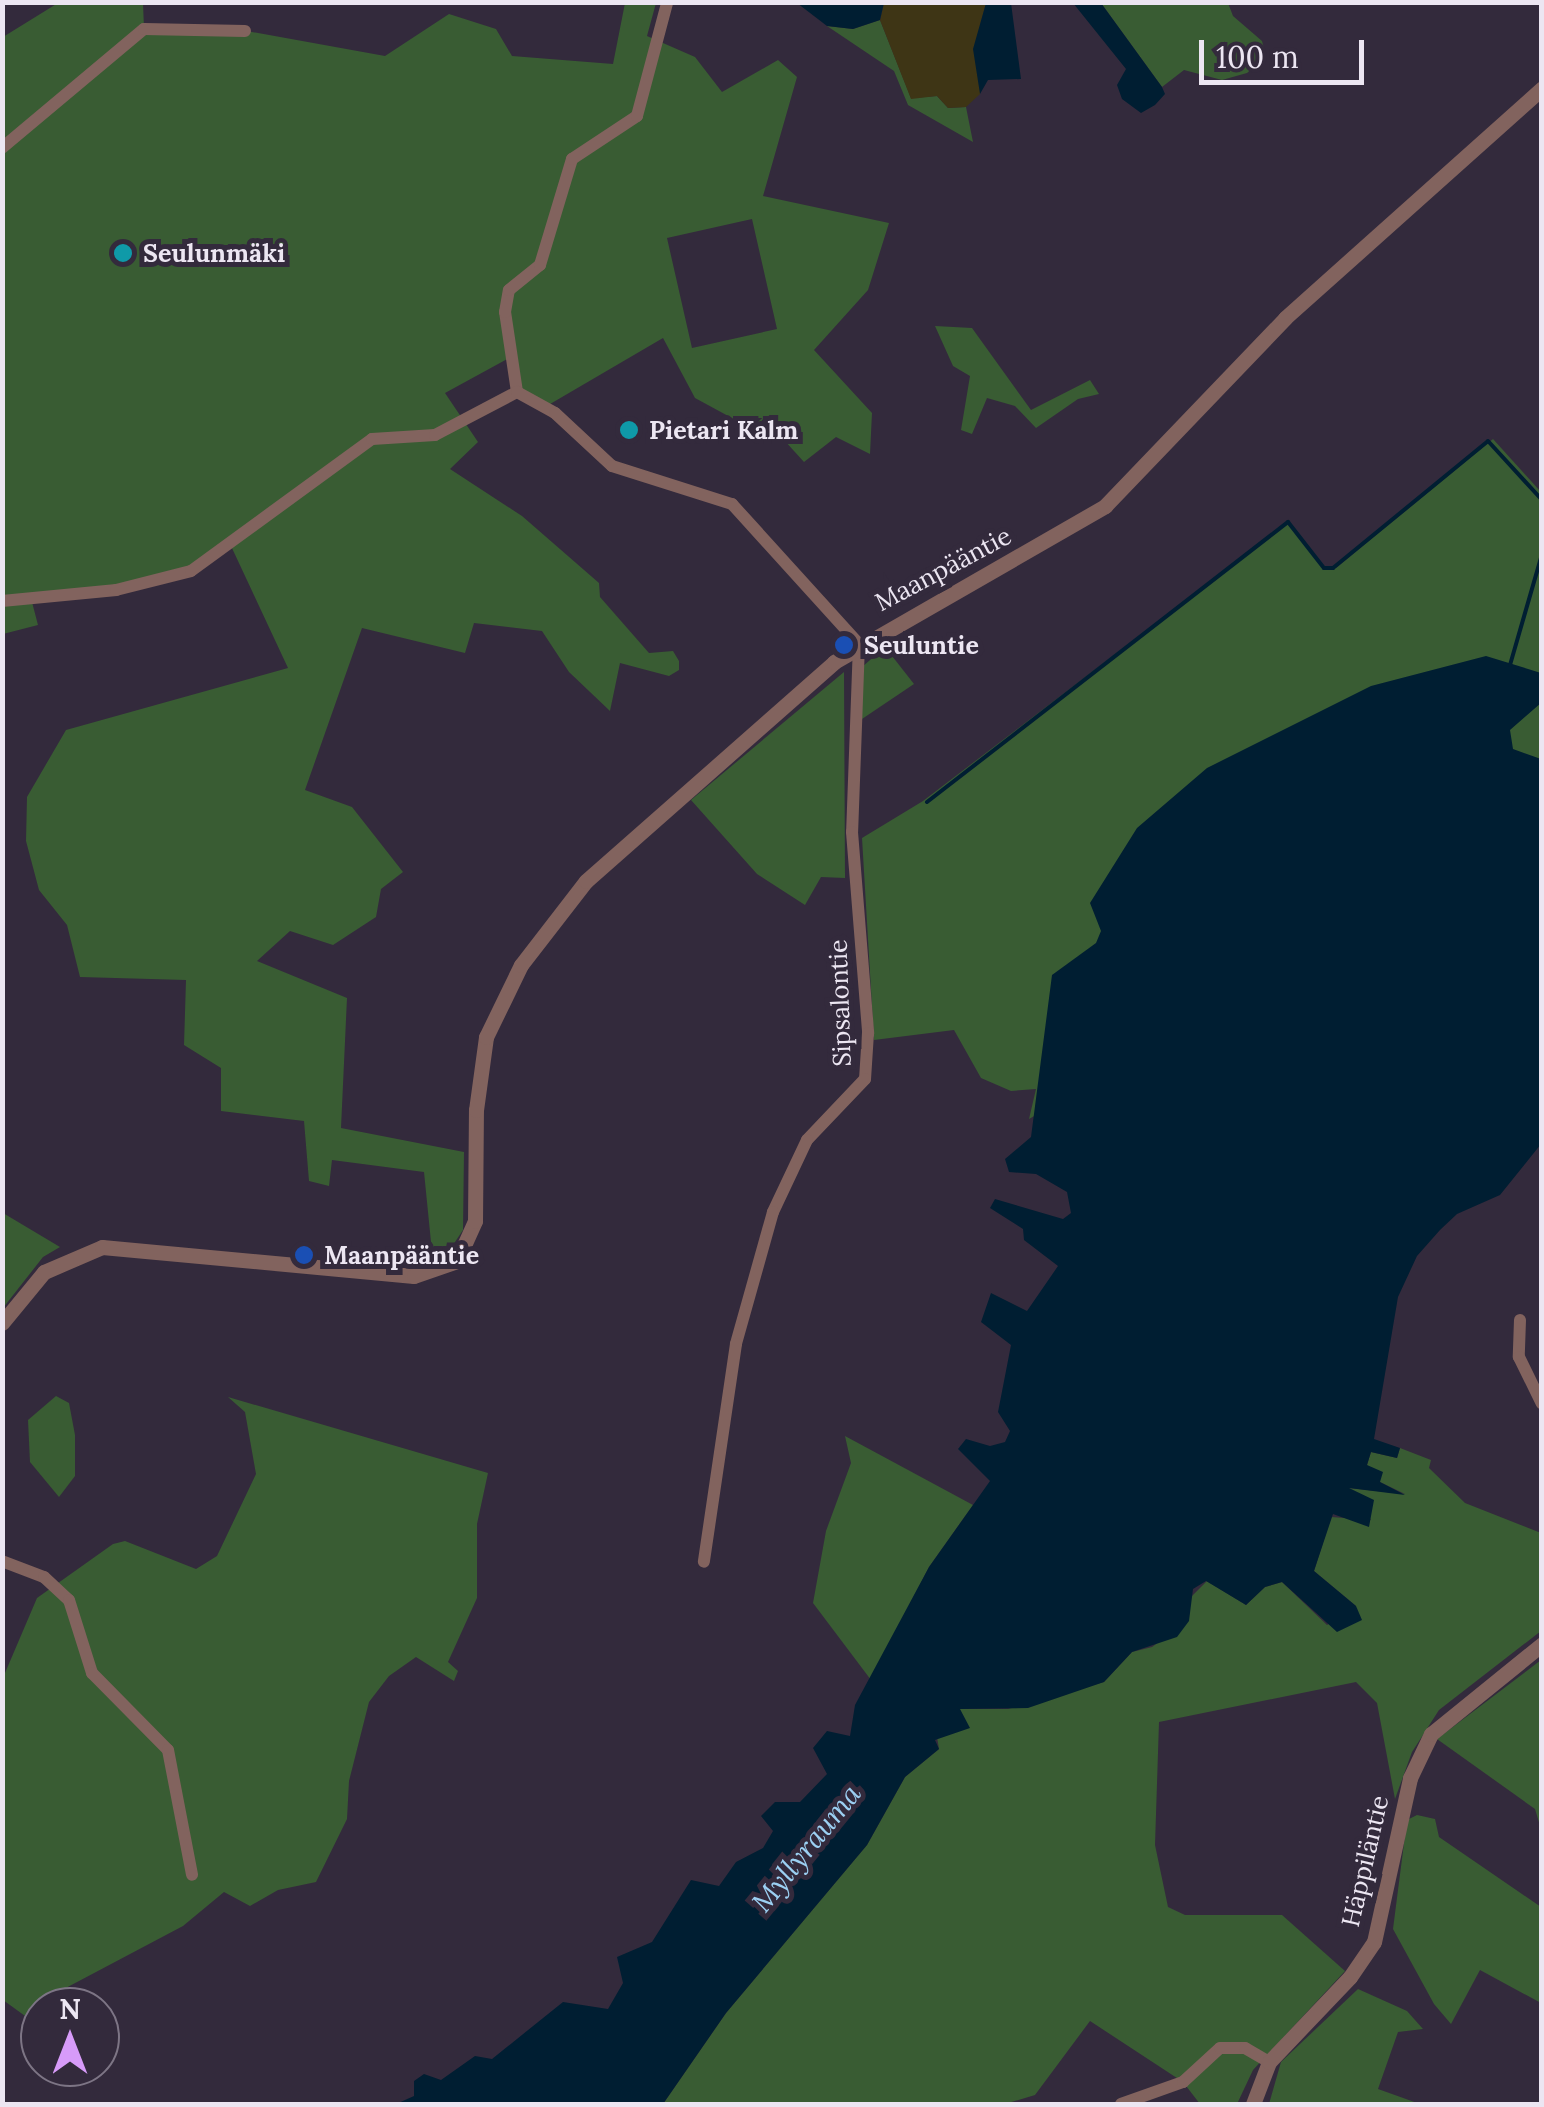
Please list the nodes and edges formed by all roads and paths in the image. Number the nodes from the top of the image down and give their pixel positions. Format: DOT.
graph roads {
  1 [pos="667,3"];
  2 [pos="245,30"];
  3 [pos="1542,88"];
  4 [pos="2,148"];
  5 [pos="518,392"];
  6 [pos="2,601"];
  7 [pos="859,644"];
  8 [pos="1520,1320"];
  9 [pos="2,1322"];
  10 [pos="1542,1404"];
  11 [pos="2,1562"];
  12 [pos="704,1562"];
  13 [pos="1542,1644"];
  14 [pos="192,1875"];
  15 [pos="1269,2062"];
  16 [pos="1122,2104"];
  17 [pos="1253,2104"];
  1 -- 5 [label="street"];
  2 -- 4 [label="street"];
  3 -- 7 [label="street, Maanpääntie"];
  5 -- 6 [label="street"];
  5 -- 7 [label="street"];
  7 -- 9 [label="street, Maanpääntie"];
  7 -- 12 [label="street, Sipsalontie"];
  8 -- 10 [label="street"];
  11 -- 14 [label="street"];
  13 -- 15 [label="street, Häppiläntie"];
  15 -- 16 [label="street"];
  15 -- 17 [label="street, Häppiläntie"];
}
